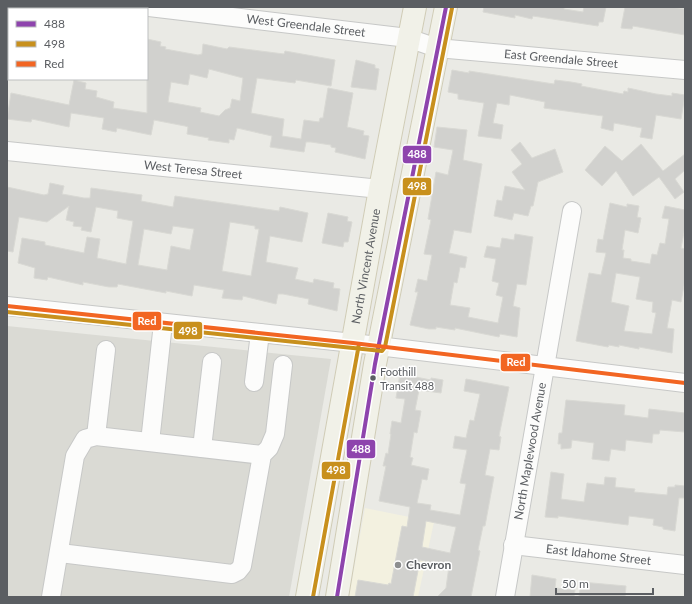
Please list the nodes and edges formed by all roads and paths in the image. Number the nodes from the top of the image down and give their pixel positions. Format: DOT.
graph roads {
  1 [pos="149,7"];
  2 [pos="415,7"];
  3 [pos="446,7"];
  4 [pos="408,38"];
  5 [pos="437,48"];
  6 [pos="685,70"];
  7 [pos="7,151"];
  8 [pos="380,189"];
  9 [pos="572,211"];
  10 [pos="7,306"];
  11 [pos="163,323"];
  12 [pos="260,333"];
  13 [pos="353,343"];
  14 [pos="378,346"];
  15 [pos="106,350"];
  16 [pos="212,362"];
  17 [pos="283,365"];
  18 [pos="545,367"];
  19 [pos="254,382"];
  20 [pos="685,383"];
  21 [pos="96,436"];
  22 [pos="150,442"];
  23 [pos="202,448"];
  24 [pos="262,455"];
  25 [pos="513,545"];
  26 [pos="60,553"];
  27 [pos="685,565"];
  28 [pos="51,597"];
  29 [pos="307,597"];
  30 [pos="337,597"];
  31 [pos="505,597"];
  1 -- 4 [label="street, West Greendale Street"];
  2 -- 4 [label="main road, North Vincent Avenue"];
  3 -- 5 [label="main road"];
  4 -- 5 [label="street, West Greendale Street"];
  4 -- 8 [label="main road, North Vincent Avenue"];
  5 -- 6 [label="street, East Greendale Street"];
  5 -- 14 [label="main road"];
  7 -- 8 [label="street, West Teresa Street"];
  8 -- 13 [label="main road, North Vincent Avenue"];
  9 -- 18 [label="street, North Maplewood Avenue"];
  10 -- 11 [label="street"];
  11 -- 12 [label="street"];
  11 -- 22 [label="street"];
  12 -- 13 [label="street"];
  12 -- 19 [label="street"];
  13 -- 14 [label="street"];
  13 -- 29 [label="main road, North Vincent Avenue"];
  14 -- 18 [label="street"];
  14 -- 30 [label="main road"];
  15 -- 21 [label="street"];
  16 -- 23 [label="street"];
  17 -- 24 [label="street"];
  18 -- 20 [label="street"];
  18 -- 25 [label="street, North Maplewood Avenue"];
  21 -- 22 [label="street"];
  21 -- 26 [label="street"];
  22 -- 23 [label="street"];
  23 -- 24 [label="street"];
  24 -- 26 [label="street"];
  25 -- 27 [label="street, East Idahome Street"];
  25 -- 31 [label="street, North Maplewood Avenue"];
  26 -- 28 [label="street"];
}
